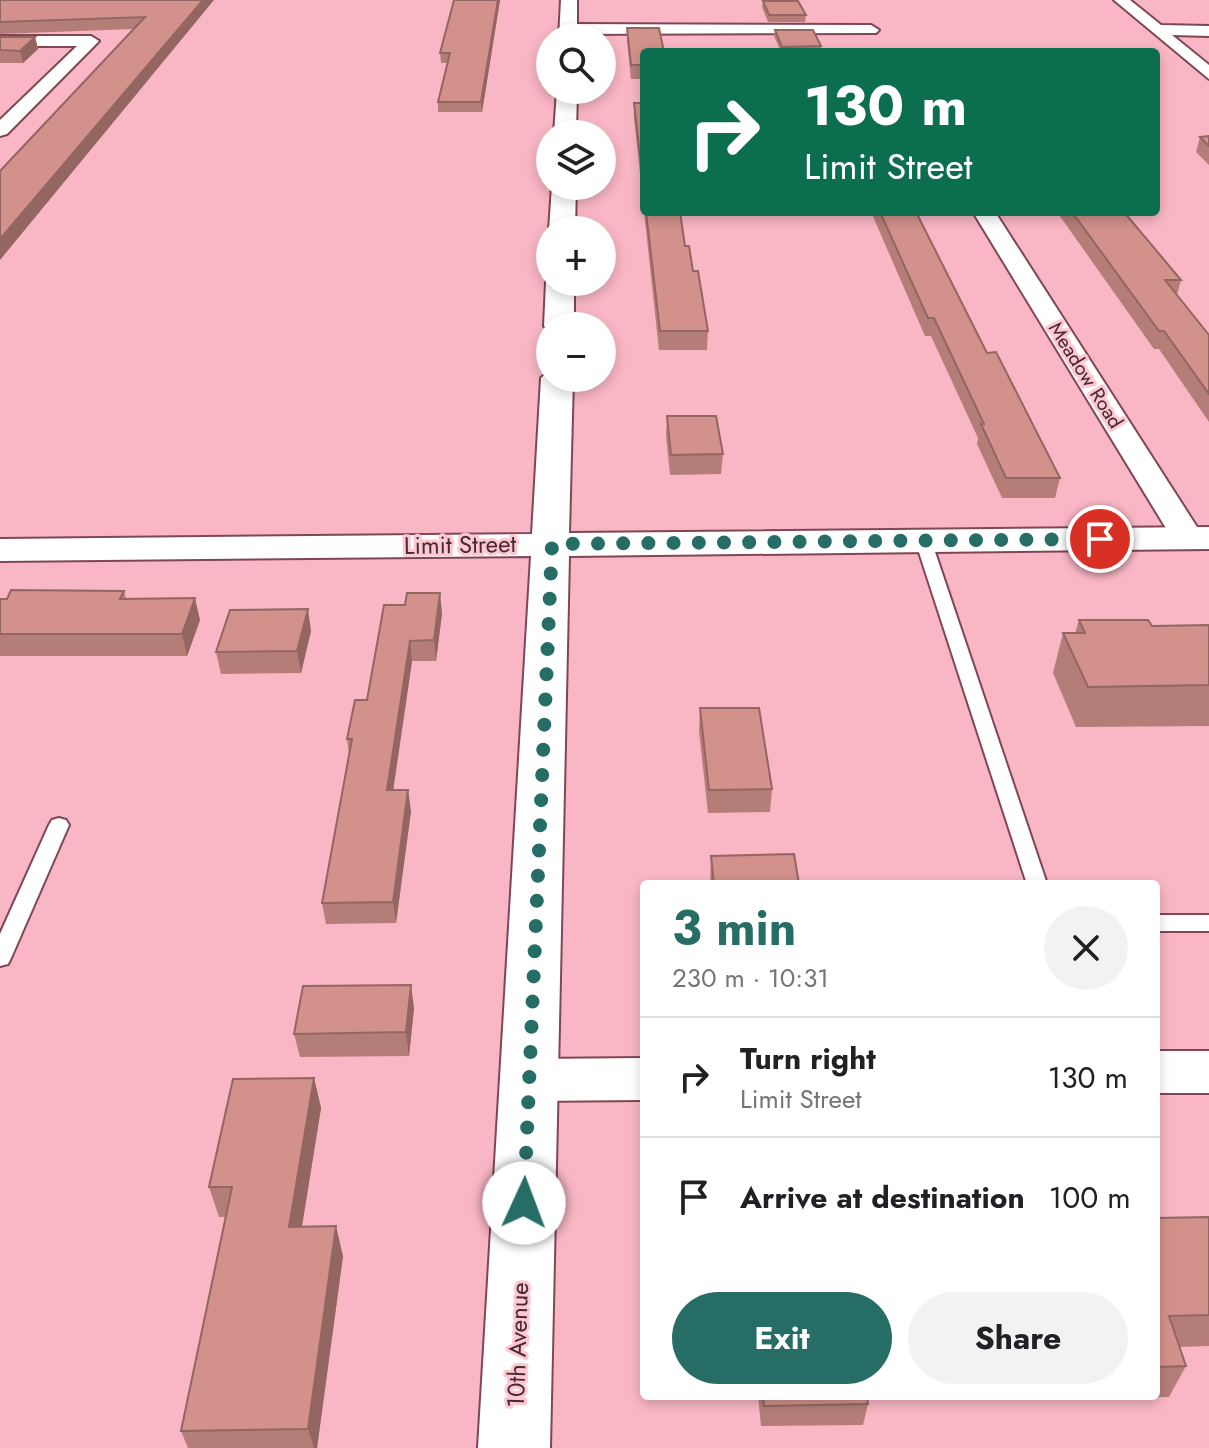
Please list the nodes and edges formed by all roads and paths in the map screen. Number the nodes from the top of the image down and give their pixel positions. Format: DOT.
graph roads {
  1 [pos="569,0"];
  2 [pos="1121,0"];
  3 [pos="856,10"];
  4 [pos="568,24"];
  5 [pos="1158,30"];
  6 [pos="1209,31"];
  7 [pos="616,33"];
  8 [pos="0,41"];
  9 [pos="1209,74"];
  10 [pos="0,130"];
  11 [pos="987,216"];
  12 [pos="557,392"];
  13 [pos="1199,538"];
  14 [pos="923,540"];
  15 [pos="552,544"];
  16 [pos="0,550"];
  17 [pos="59,825"];
  18 [pos="1036,880"];
  19 [pos="1160,923"];
  20 [pos="1209,923"];
  21 [pos="0,958"];
  22 [pos="1160,1072"];
  23 [pos="1209,1072"];
  24 [pos="640,1079"];
  25 [pos="530,1080"];
  26 [pos="514,1448"];
  1 -- 4 [label="street"];
  2 -- 5 [label="street"];
  3 -- 7 [label="street"];
  5 -- 6 [label="street"];
  5 -- 9 [label="street"];
  8 -- 10 [label="street"];
  11 -- 13 [label="street, Meadow Road"];
  12 -- 15 [label="street, 10th Avenue"];
  13 -- 14 [label="street, Limit Street"];
  14 -- 15 [label="street, Limit Street"];
  14 -- 18 [label="lane"];
  15 -- 16 [label="street, Limit Street"];
  15 -- 25 [label="street, 10th Avenue"];
  17 -- 21 [label="lane"];
  19 -- 20 [label="lane"];
  22 -- 23 [label="street"];
  24 -- 25 [label="street"];
  25 -- 26 [label="street, 10th Avenue"];
}
